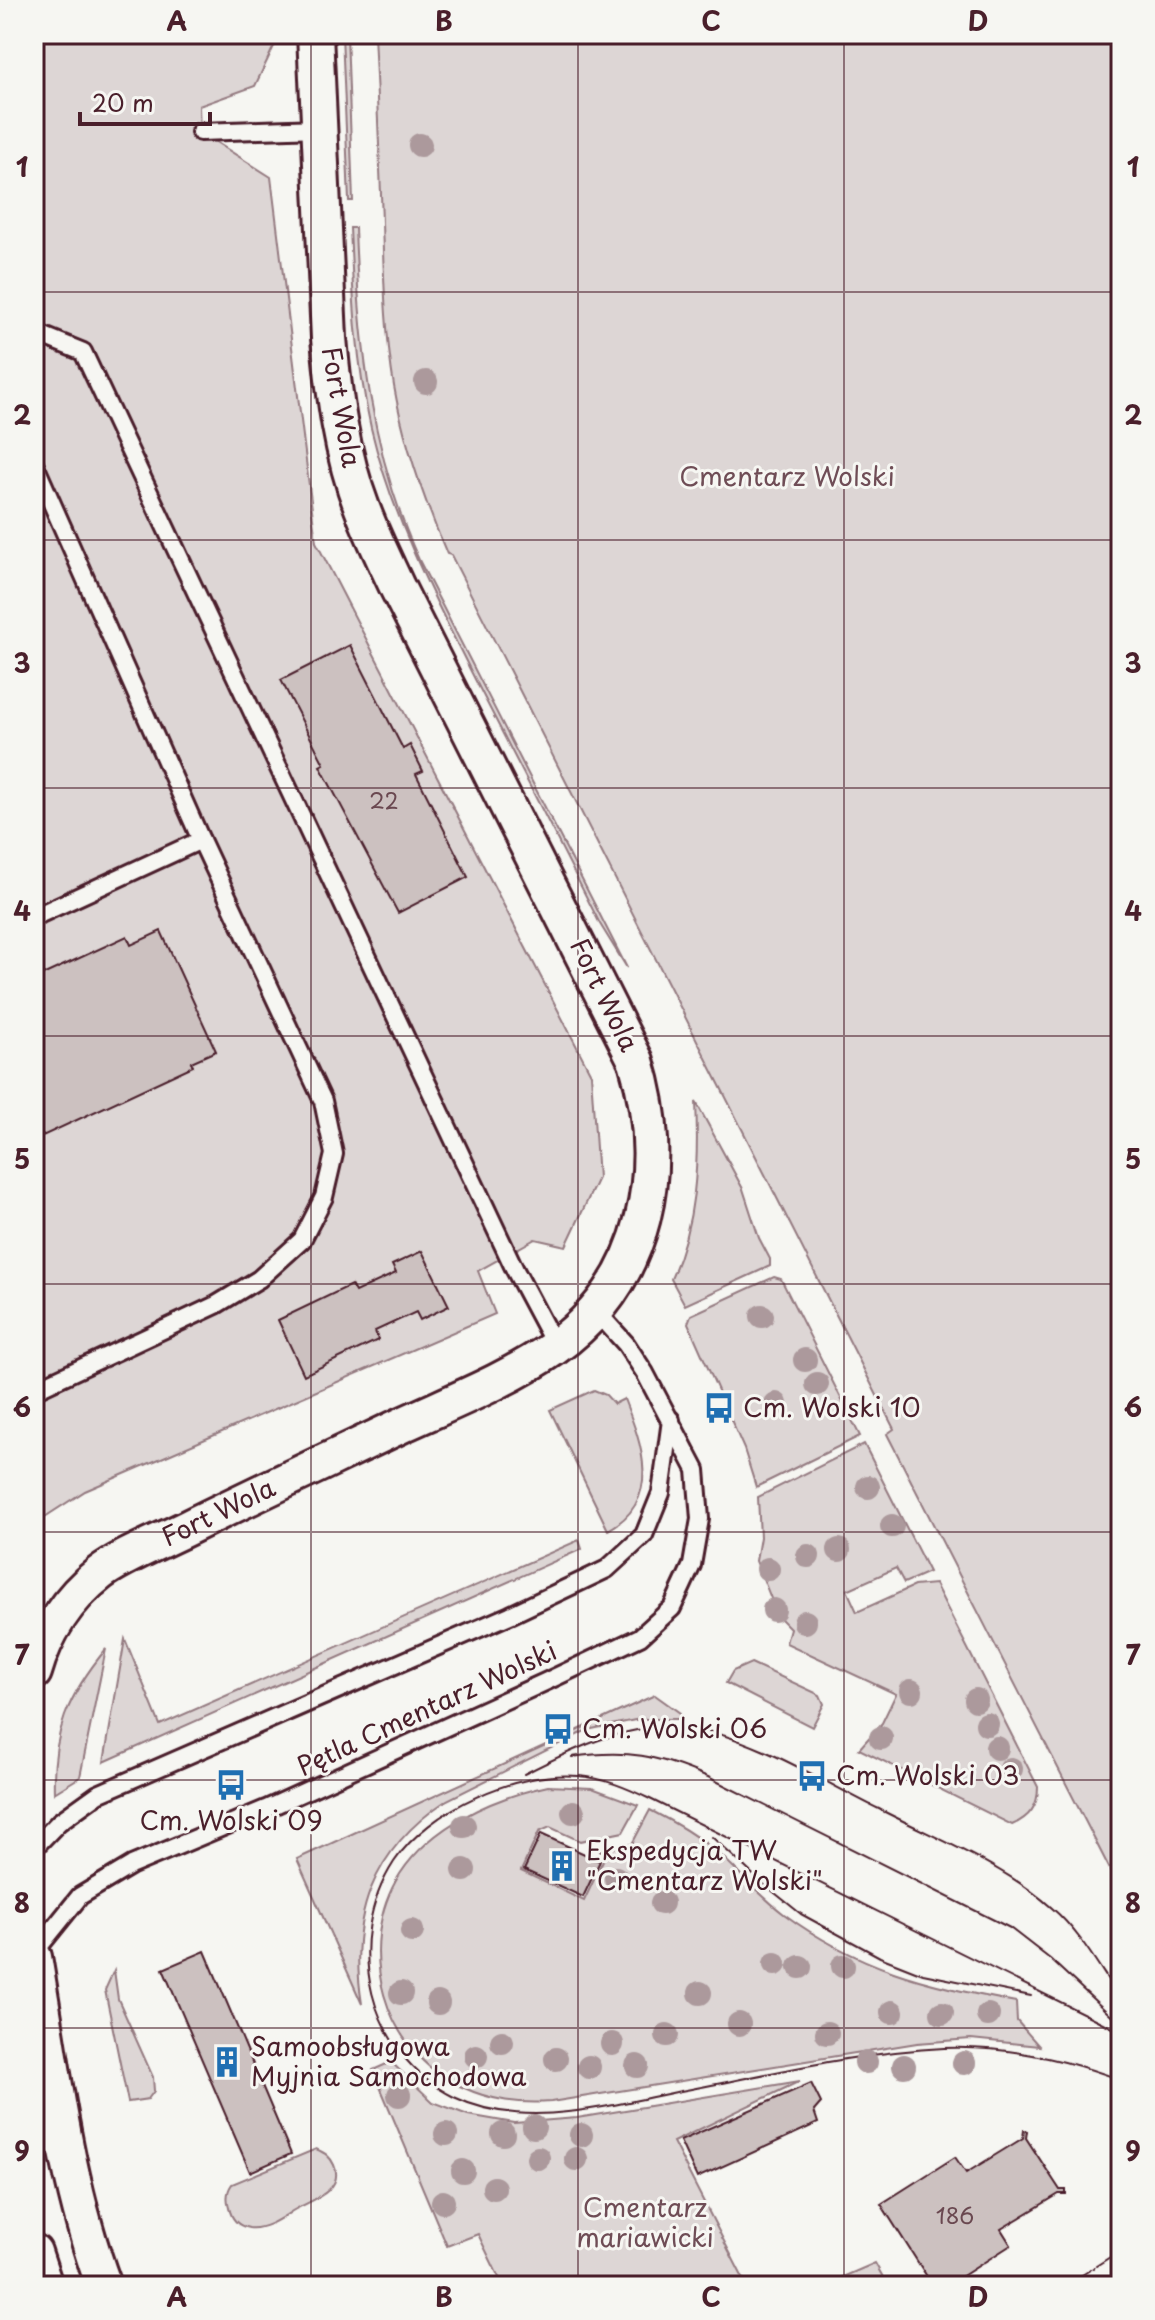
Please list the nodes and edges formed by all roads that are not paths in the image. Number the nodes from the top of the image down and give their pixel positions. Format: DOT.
graph roads {
  1 [pos="315,34"];
  2 [pos="319,128"];
  3 [pos="200,132"];
  4 [pos="34,332"];
  5 [pos="34,463"];
  6 [pos="201,840"];
  7 [pos="34,917"];
  8 [pos="596,1311"];
  9 [pos="556,1347"];
  10 [pos="34,1390"];
  11 [pos="671,1419"];
  12 [pos="36,1655"];
  13 [pos="34,1848"];
  14 [pos="34,1955"];
  15 [pos="34,2135"];
  16 [pos="68,2154"];
  17 [pos="34,2252"];
  18 [pos="45,2286"];
  19 [pos="104,2286"];
  1 -- 2 [label="street, Fort Wola"];
  2 -- 3 [label="lane"];
  2 -- 8 [label="street, Fort Wola"];
  4 -- 9 [label="lane"];
  5 -- 6 [label="lane"];
  6 -- 7 [label="lane"];
  6 -- 10 [label="lane"];
  8 -- 9 [label="street, Fort Wola"];
  8 -- 11 [label="lane, Pętla Cmentarz Wolski"];
  9 -- 12 [label="street, Fort Wola"];
  11 -- 13 [label="lane, Pętla Cmentarz Wolski"];
  11 -- 14 [label="lane, Pętla Cmentarz Wolski"];
  14 -- 16 [label="street"];
  15 -- 16 [label="lane"];
  16 -- 19 [label="street"];
  17 -- 18 [label="street"];
}
